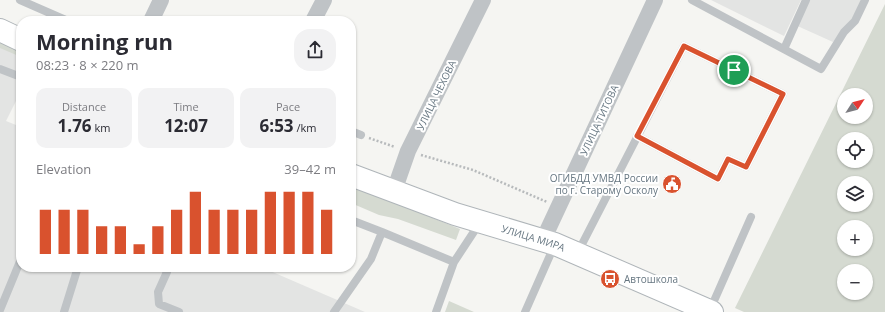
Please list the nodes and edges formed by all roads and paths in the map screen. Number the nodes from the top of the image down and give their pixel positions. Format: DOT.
graph roads {
  1 [pos="20,0"];
  2 [pos="161,0"];
  3 [pos="324,0"];
  4 [pos="483,0"];
  5 [pos="655,0"];
  6 [pos="692,0"];
  7 [pos="806,0"];
  8 [pos="866,0"];
  9 [pos="57,16"];
  10 [pos="153,16"];
  11 [pos="316,16"];
  12 [pos="0,30"];
  13 [pos="16,38"];
  14 [pos="784,49"];
  15 [pos="0,69"];
  16 [pos="16,75"];
  17 [pos="356,133"];
  18 [pos="361,135"];
  19 [pos="637,136"];
  20 [pos="408,151"];
  21 [pos="356,177"];
  22 [pos="394,191"];
  23 [pos="558,207"];
  24 [pos="751,217"];
  25 [pos="356,222"];
  26 [pos="480,222"];
  27 [pos="382,232"];
  28 [pos="549,242"];
  29 [pos="578,252"];
  30 [pos="454,262"];
  31 [pos="16,271"];
  32 [pos="76,272"];
  33 [pos="167,272"];
  34 [pos="0,310"];
  35 [pos="64,312"];
  36 [pos="179,312"];
  37 [pos="334,312"];
  38 [pos="436,312"];
  39 [pos="525,312"];
  40 [pos="710,312"];
  1 -- 9 [label="lane"];
  2 -- 10 [label="street"];
  3 -- 11 [label="street"];
  4 -- 20 [label="street, УЛИЦА ЧЕХОВА"];
  5 -- 23 [label="street, УЛИЦА ТИТОВА"];
  6 -- 14 [label="lane"];
  7 -- 14 [label="lane"];
  8 -- 14 [label="lane"];
  12 -- 13 [label="main road"];
  15 -- 16 [label="lane"];
  17 -- 18 [label="lane"];
  18 -- 20 [label="path"];
  19 -- 19 [label="lane"];
  19 -- 29 [label="lane"];
  20 -- 22 [label="street, УЛИЦА ЧЕХОВА"];
  20 -- 23 [label="path"];
  21 -- 22 [label="main road, УЛИЦА МИРА"];
  22 -- 26 [label="main road, УЛИЦА МИРА"];
  23 -- 28 [label="street, УЛИЦА ТИТОВА"];
  24 -- 40 [label="lane"];
  25 -- 27 [label="lane"];
  26 -- 28 [label="main road, УЛИЦА МИРА"];
  26 -- 30 [label="lane"];
  27 -- 30 [label="lane"];
  27 -- 37 [label="lane"];
  28 -- 29 [label="main road, УЛИЦА МИРА"];
  28 -- 39 [label="lane"];
  29 -- 40 [label="main road, УЛИЦА МИРА"];
  30 -- 38 [label="lane"];
  31 -- 34 [label="lane"];
  32 -- 35 [label="lane"];
  33 -- 36 [label="lane"];
}
